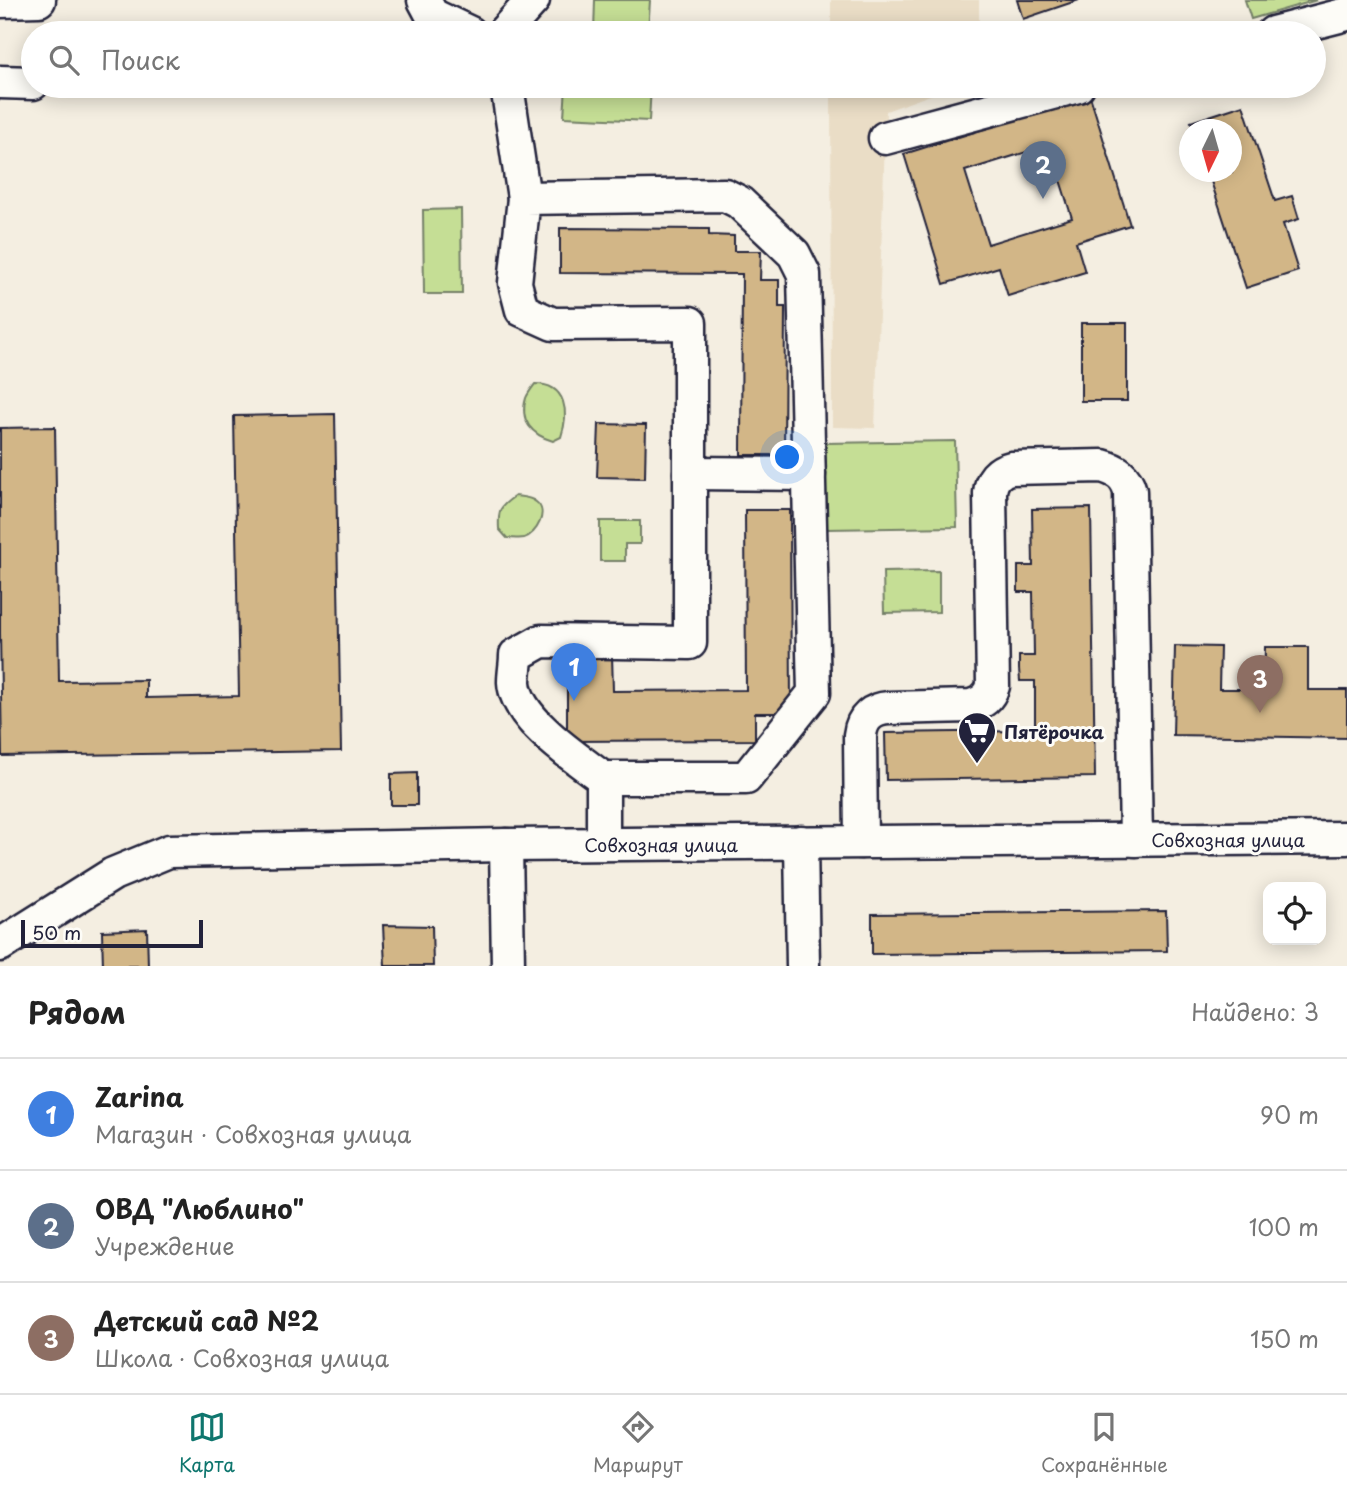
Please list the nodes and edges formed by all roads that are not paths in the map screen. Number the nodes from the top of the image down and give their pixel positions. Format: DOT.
graph roads {
  1 [pos="39,0"];
  2 [pos="424,0"];
  3 [pos="533,0"];
  4 [pos="0,1"];
  5 [pos="1347,13"];
  6 [pos="445,21"];
  7 [pos="514,21"];
  8 [pos="1317,21"];
  9 [pos="0,82"];
  10 [pos="21,83"];
  11 [pos="509,98"];
  12 [pos="1033,98"];
  13 [pos="885,138"];
  14 [pos="524,198"];
  15 [pos="690,473"];
  16 [pos="809,474"];
  17 [pos="603,778"];
  18 [pos="1347,838"];
  19 [pos="1136,840"];
  20 [pos="801,842"];
  21 [pos="861,842"];
  22 [pos="603,844"];
  23 [pos="506,845"];
  24 [pos="0,945"];
  25 [pos="508,966"];
  26 [pos="803,966"];
  1 -- 4 [label="street"];
  2 -- 6 [label="street"];
  3 -- 7 [label="street"];
  5 -- 8 [label="street"];
  9 -- 10 [label="street"];
  11 -- 14 [label="street"];
  12 -- 13 [label="street"];
  14 -- 15 [label="street"];
  14 -- 16 [label="street"];
  15 -- 16 [label="street"];
  15 -- 17 [label="street"];
  16 -- 17 [label="street"];
  17 -- 22 [label="street"];
  18 -- 19 [label="street, Совхозная улица"];
  19 -- 21 [label="street, Совхозная улица"];
  19 -- 21 [label="street"];
  20 -- 21 [label="street, Совхозная улица"];
  20 -- 22 [label="street, Совхозная улица"];
  20 -- 26 [label="street"];
  22 -- 23 [label="street, Совхозная улица"];
  23 -- 24 [label="street, Совхозная улица"];
  23 -- 25 [label="street"];
}
